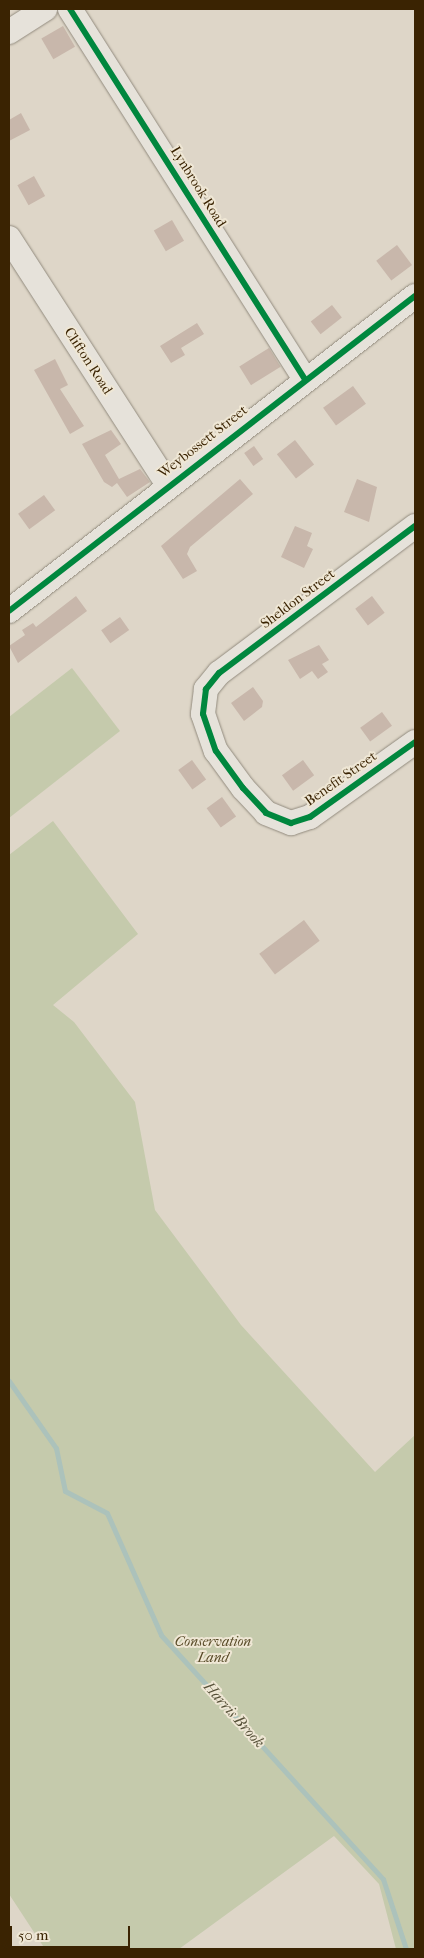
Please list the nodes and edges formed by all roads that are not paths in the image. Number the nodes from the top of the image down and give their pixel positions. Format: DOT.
graph roads {
  1 [pos="45,9"];
  2 [pos="70,9"];
  3 [pos="9,32"];
  4 [pos="9,238"];
  5 [pos="415,296"];
  6 [pos="305,379"];
  7 [pos="168,485"];
  8 [pos="415,526"];
  9 [pos="9,611"];
  10 [pos="415,742"];
  11 [pos="276,818"];
  1 -- 3 [label="street"];
  2 -- 6 [label="street, Lynbrook Road"];
  4 -- 7 [label="street, Clifton Road"];
  5 -- 6 [label="street, Weybossett Street"];
  6 -- 7 [label="street, Weybossett Street"];
  7 -- 9 [label="street, Weybossett Street"];
  8 -- 11 [label="street, Sheldon Street"];
  10 -- 11 [label="street, Benefit Street"];
}
